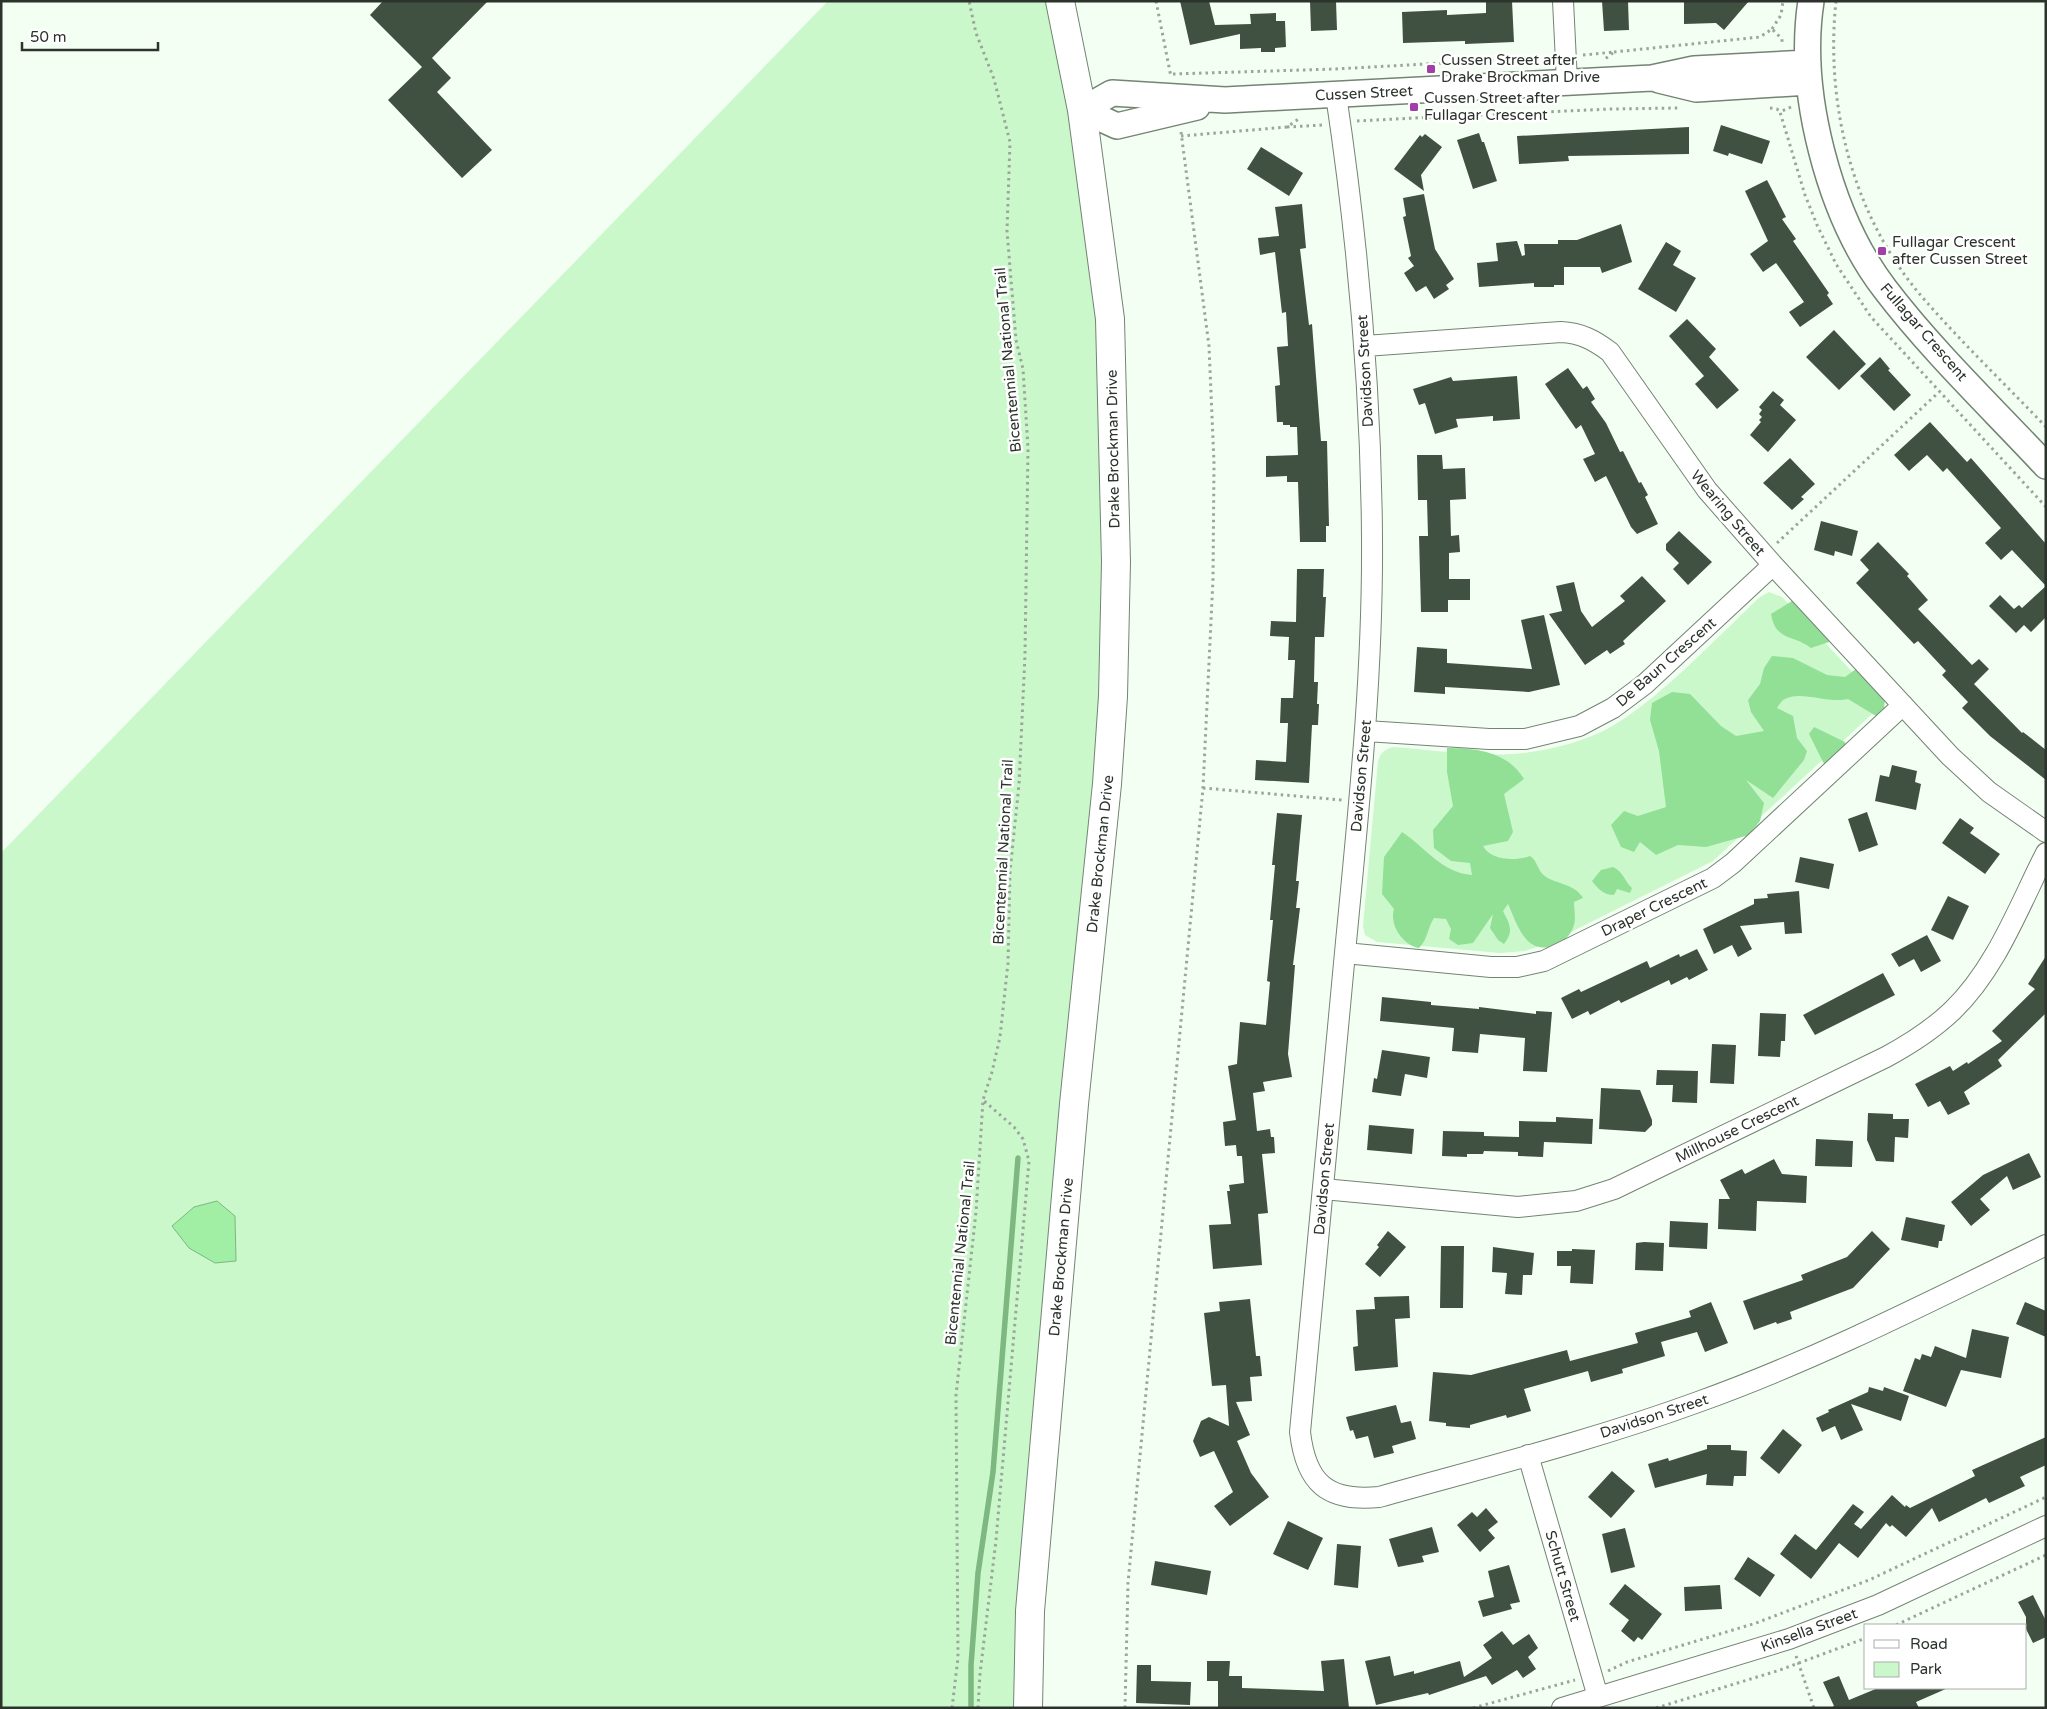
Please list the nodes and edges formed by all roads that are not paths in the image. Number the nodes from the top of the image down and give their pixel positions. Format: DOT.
graph roads {
  1 [pos="1060,1"];
  2 [pos="1563,1"];
  3 [pos="1811,1"];
  4 [pos="1809,72"];
  5 [pos="1567,82"];
  6 [pos="1336,95"];
  7 [pos="1082,110"];
  8 [pos="1366,346"];
  9 [pos="2046,466"];
  10 [pos="1768,560"];
  11 [pos="1903,704"];
  12 [pos="1366,731"];
  13 [pos="2046,832"];
  14 [pos="2046,852"];
  15 [pos="1345,953"];
  16 [pos="1323,1189"];
  17 [pos="2046,1245"];
  18 [pos="1528,1454"];
  19 [pos="2046,1526"];
  20 [pos="1598,1697"];
  21 [pos="1028,1708"];
  22 [pos="1562,1708"];
  1 -- 7 [label="main road, Drake Brockman Drive"];
  2 -- 5 [label="street"];
  3 -- 4 [label="street, Fullagar Crescent"];
  4 -- 5 [label="street, Cussen Street"];
  4 -- 9 [label="street, Fullagar Crescent"];
  5 -- 6 [label="street, Cussen Street"];
  6 -- 7 [label="street, Cussen Street"];
  6 -- 8 [label="street, Davidson Street"];
  7 -- 21 [label="main road, Drake Brockman Drive"];
  8 -- 10 [label="street, Wearing Street"];
  8 -- 12 [label="street, Davidson Street"];
  10 -- 11 [label="street, Wearing Street"];
  10 -- 12 [label="street, De Baun Crescent"];
  11 -- 13 [label="street, Wearing Street"];
  11 -- 15 [label="street, Draper Crescent"];
  12 -- 15 [label="street, Davidson Street"];
  14 -- 16 [label="street, Millhouse Crescent"];
  15 -- 16 [label="street, Davidson Street"];
  16 -- 18 [label="street, Davidson Street"];
  17 -- 18 [label="street, Davidson Street"];
  18 -- 20 [label="street, Schutt Street"];
  19 -- 20 [label="street, Kinsella Street"];
  20 -- 22 [label="street, Kinsella Street"];
}
